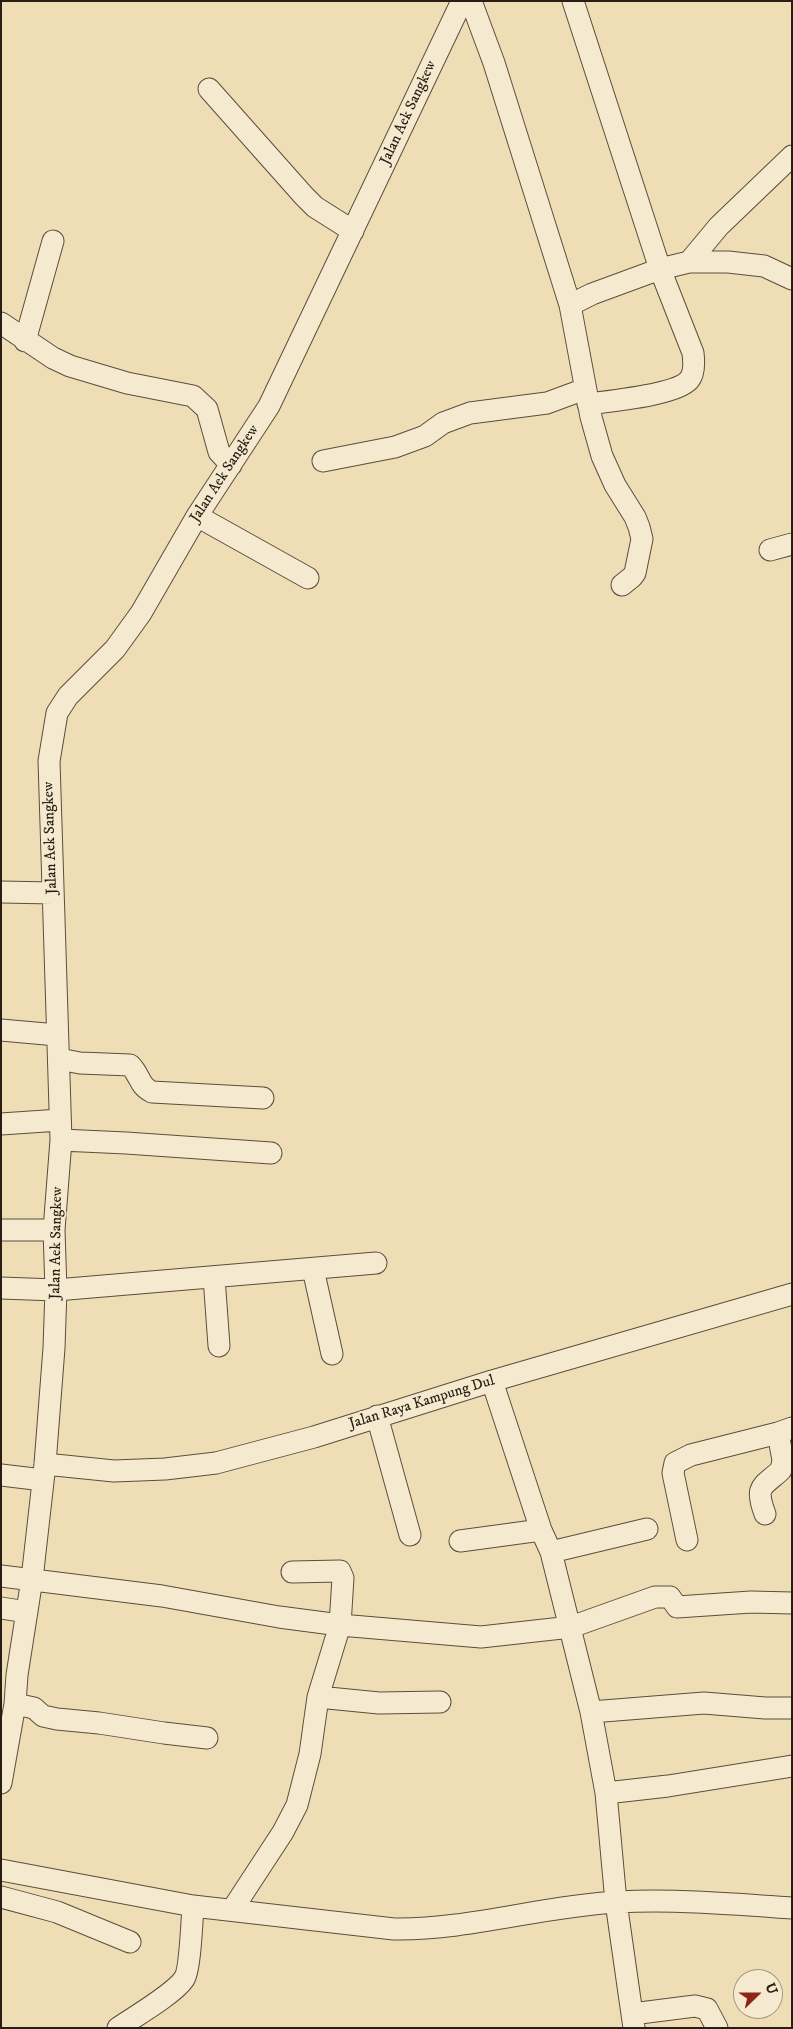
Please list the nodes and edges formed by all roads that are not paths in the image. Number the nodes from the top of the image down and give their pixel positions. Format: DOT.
graph roads {
  1 [pos="462,1"];
  2 [pos="471,1"];
  3 [pos="573,1"];
  4 [pos="209,89"];
  5 [pos="792,156"];
  6 [pos="353,231"];
  7 [pos="52,241"];
  8 [pos="689,262"];
  9 [pos="660,269"];
  10 [pos="792,279"];
  11 [pos="570,305"];
  12 [pos="1,323"];
  13 [pos="25,341"];
  14 [pos="587,397"];
  15 [pos="323,461"];
  16 [pos="231,465"];
  17 [pos="197,516"];
  18 [pos="792,544"];
  19 [pos="770,550"];
  20 [pos="308,578"];
  21 [pos="622,585"];
  22 [pos="1,892"];
  23 [pos="53,893"];
  24 [pos="1,1030"];
  25 [pos="57,1035"];
  26 [pos="59,1059"];
  27 [pos="263,1098"];
  28 [pos="1,1124"];
  29 [pos="60,1130"];
  30 [pos="271,1153"];
  31 [pos="1,1230"];
  32 [pos="54,1230"];
  33 [pos="376,1263"];
  34 [pos="313,1269"];
  35 [pos="214,1277"];
  36 [pos="1,1288"];
  37 [pos="56,1290"];
  38 [pos="792,1294"];
  39 [pos="219,1346"];
  40 [pos="332,1354"];
  41 [pos="492,1381"];
  42 [pos="377,1416"];
  43 [pos="785,1430"];
  44 [pos="44,1472"];
  45 [pos="1,1475"];
  46 [pos="765,1514"];
  47 [pos="647,1529"];
  48 [pos="541,1530"];
  49 [pos="410,1535"];
  50 [pos="687,1540"];
  51 [pos="460,1541"];
  52 [pos="551,1552"];
  53 [pos="292,1572"];
  54 [pos="1,1576"];
  55 [pos="32,1579"];
  56 [pos="792,1603"];
  57 [pos="1,1608"];
  58 [pos="27,1612"];
  59 [pos="340,1625"];
  60 [pos="571,1627"];
  61 [pos="9,1674"];
  62 [pos="318,1697"];
  63 [pos="440,1702"];
  64 [pos="15,1704"];
  65 [pos="792,1708"];
  66 [pos="591,1712"];
  67 [pos="207,1738"];
  68 [pos="792,1766"];
  69 [pos="1,1783"];
  70 [pos="606,1794"];
  71 [pos="1,1870"];
  72 [pos="1,1897"];
  73 [pos="616,1902"];
  74 [pos="193,1906"];
  75 [pos="792,1908"];
  76 [pos="232,1910"];
  77 [pos="130,1942"];
  78 [pos="633,2021"];
  79 [pos="118,2028"];
  80 [pos="717,2028"];
  1 -- 6 [label="street, Jalan Aek Sangkew"];
  2 -- 11 [label="street"];
  3 -- 9 [label="street"];
  4 -- 6 [label="street"];
  5 -- 8 [label="street"];
  6 -- 16 [label="street, Jalan Aek Sangkew"];
  7 -- 13 [label="street"];
  8 -- 9 [label="street"];
  8 -- 10 [label="street"];
  9 -- 11 [label="street"];
  9 -- 14 [label="street"];
  11 -- 14 [label="street"];
  12 -- 13 [label="street"];
  13 -- 16 [label="street"];
  14 -- 15 [label="street"];
  14 -- 21 [label="street"];
  16 -- 17 [label="street, Jalan Aek Sangkew"];
  17 -- 20 [label="street"];
  17 -- 23 [label="street, Jalan Aek Sangkew"];
  18 -- 19 [label="street"];
  22 -- 23 [label="street"];
  23 -- 25 [label="street, Jalan Aek Sangkew"];
  24 -- 25 [label="street"];
  25 -- 26 [label="street, Jalan Aek Sangkew"];
  26 -- 27 [label="street"];
  26 -- 29 [label="street, Jalan Aek Sangkew"];
  28 -- 29 [label="street"];
  29 -- 30 [label="street"];
  29 -- 32 [label="street, Jalan Aek Sangkew"];
  31 -- 32 [label="street"];
  32 -- 37 [label="street, Jalan Aek Sangkew"];
  33 -- 34 [label="street"];
  34 -- 35 [label="street"];
  34 -- 40 [label="street"];
  35 -- 37 [label="street"];
  35 -- 39 [label="street"];
  36 -- 37 [label="street"];
  37 -- 44 [label="street, Jalan Aek Sangkew"];
  38 -- 41 [label="street, Jalan Raya Kampung Dul"];
  41 -- 42 [label="street, Jalan Raya Kampung Dul"];
  41 -- 48 [label="street"];
  42 -- 44 [label="street, Jalan Raya Kampung Dul"];
  42 -- 49 [label="street"];
  43 -- 46 [label="street"];
  43 -- 50 [label="street"];
  44 -- 45 [label="street, Jalan Raya Kampung Dul"];
  44 -- 55 [label="street, Jalan Aek Sangkew"];
  47 -- 52 [label="street"];
  48 -- 51 [label="street"];
  48 -- 52 [label="street"];
  52 -- 60 [label="street"];
  53 -- 59 [label="street"];
  54 -- 55 [label="street"];
  55 -- 58 [label="street, Jalan Aek Sangkew"];
  55 -- 59 [label="street"];
  56 -- 60 [label="street"];
  57 -- 58 [label="street"];
  58 -- 61 [label="street, Jalan Aek Sangkew"];
  59 -- 60 [label="street"];
  59 -- 62 [label="street"];
  60 -- 66 [label="street"];
  61 -- 64 [label="street, Jalan Aek Sangkew"];
  62 -- 63 [label="street"];
  62 -- 76 [label="street"];
  64 -- 67 [label="street"];
  64 -- 69 [label="street, Jalan Aek Sangkew"];
  65 -- 66 [label="street"];
  66 -- 70 [label="street"];
  68 -- 70 [label="street"];
  70 -- 73 [label="street"];
  71 -- 74 [label="street"];
  72 -- 77 [label="street"];
  73 -- 75 [label="street"];
  73 -- 76 [label="street"];
  73 -- 78 [label="street"];
  74 -- 76 [label="street"];
  74 -- 79 [label="street"];
  78 -- 80 [label="street"];
}
